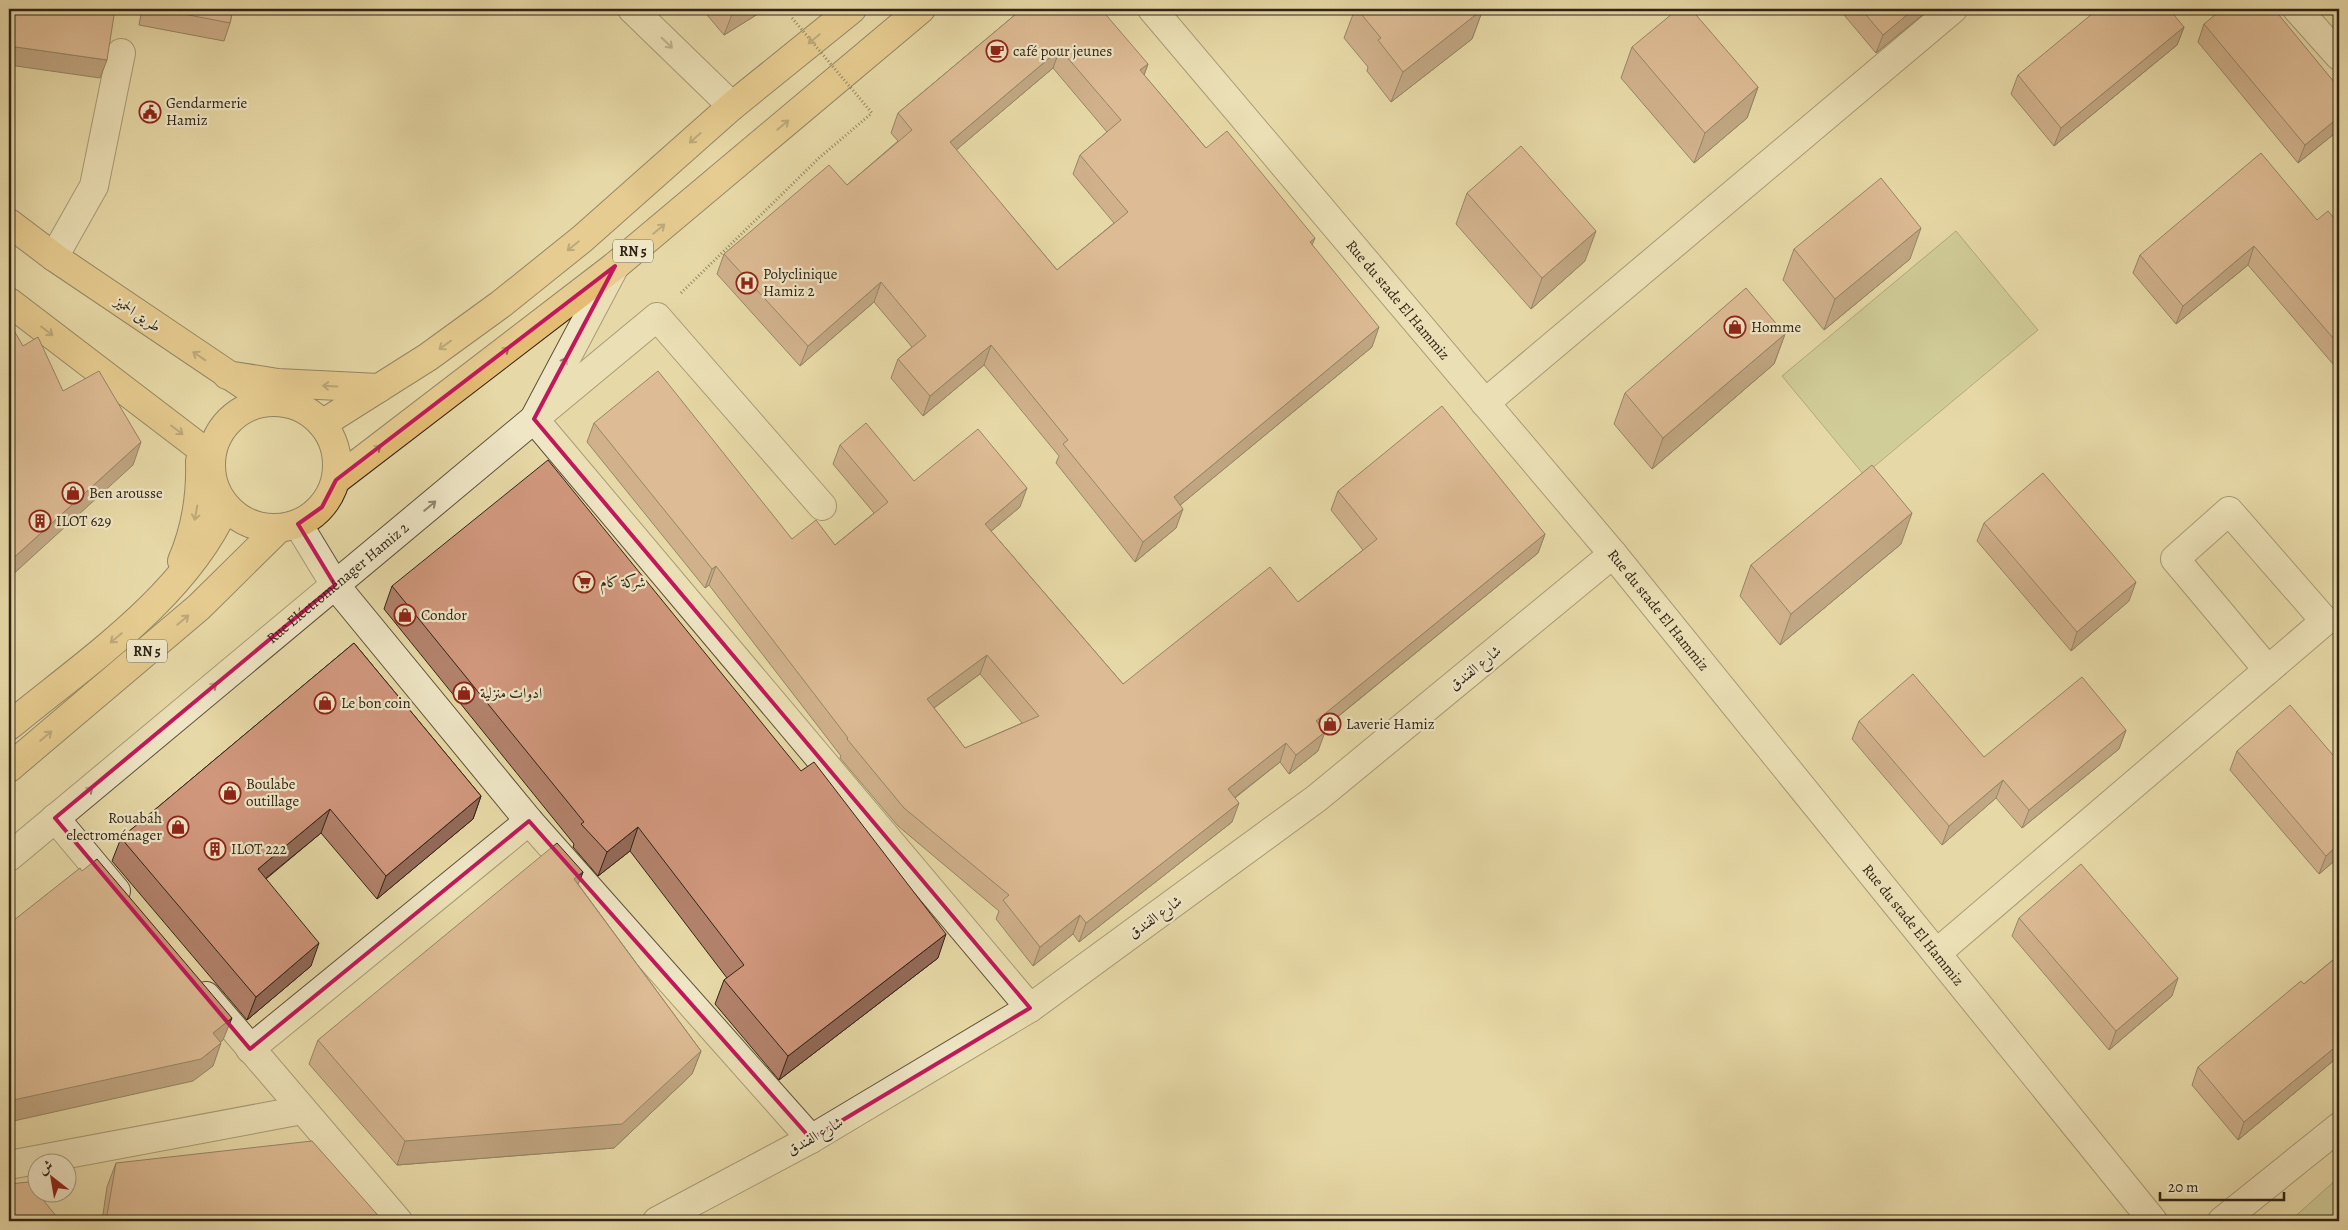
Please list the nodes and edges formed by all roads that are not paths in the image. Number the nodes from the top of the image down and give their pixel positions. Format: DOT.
graph roads {
  1 [pos="632,9"];
  2 [pos="852,9"];
  3 [pos="921,9"];
  4 [pos="1152,9"];
  5 [pos="1953,9"];
  6 [pos="2297,9"];
  7 [pos="121,54"];
  8 [pos="2339,56"];
  9 [pos="732,106"];
  10 [pos="9,223"];
  11 [pos="54,256"];
  12 [pos="615,266"];
  13 [pos="9,302"];
  14 [pos="227,376"];
  15 [pos="379,388"];
  16 [pos="269,402"];
  17 [pos="1486,403"];
  18 [pos="534,419"];
  19 [pos="322,424"];
  20 [pos="205,456"];
  21 [pos="336,480"];
  22 [pos="822,506"];
  23 [pos="225,507"];
  24 [pos="289,526"];
  25 [pos="1614,554"];
  26 [pos="174,582"];
  27 [pos="335,585"];
  28 [pos="2268,670"];
  29 [pos="9,726"];
  30 [pos="9,768"];
  31 [pos="55,818"];
  32 [pos="529,821"];
  33 [pos="9,857"];
  34 [pos="131,908"];
  35 [pos="1938,952"];
  36 [pos="187,974"];
  37 [pos="1030,1008"];
  38 [pos="250,1049"];
  39 [pos="302,1110"];
  40 [pos="2339,1127"];
  41 [pos="811,1139"];
  42 [pos="13,1173"];
  43 [pos="398,1221"];
  44 [pos="657,1221"];
  45 [pos="2153,1221"];
  46 [pos="2222,1221"];
  1 -- 9 [label="street, one-way"];
  2 -- 9 [label="main road, RN 5, one-way"];
  12 -- 3 [label="main road, RN 5, one-way"];
  4 -- 17 [label="street, Rue du stade El Hammiz"];
  5 -- 17 [label="street"];
  6 -- 8 [label="street"];
  7 -- 11 [label="street"];
  9 -- 15 [label="main road, RN 5, one-way"];
  10 -- 11 [label="main road, طريق الحميز"];
  14 -- 11 [label="main road, طريق الحميز, one-way"];
  18 -- 12 [label="street, Rue Eléctroménager Hamiz 2, one-way"];
  21 -- 12 [label="main road, RN 5, one-way"];
  13 -- 20 [label="main road, one-way"];
  15 -- 14 [label="main road, one-way"];
  14 -- 16 [label="main road, طريق الحميز"];
  15 -- 19 [label="main road, RN 5"];
  16 -- 19 [label="main road, RN 5"];
  16 -- 20 [label="main road, RN 5"];
  17 -- 25 [label="street, Rue du stade El Hammiz"];
  18 -- 22 [label="street"];
  27 -- 18 [label="street, Rue Eléctroménager Hamiz 2, one-way"];
  18 -- 37 [label="street"];
  19 -- 21 [label="main road, RN 5"];
  20 -- 23 [label="main road, RN 5"];
  20 -- 26 [label="main road, one-way"];
  21 -- 24 [label="main road, RN 5"];
  23 -- 24 [label="main road, RN 5"];
  23 -- 26 [label="main road, RN 5"];
  24 -- 27 [label="street"];
  30 -- 24 [label="main road, RN 5, one-way"];
  25 -- 35 [label="street, Rue du stade El Hammiz"];
  25 -- 37 [label="street, شارع الفندق"];
  26 -- 29 [label="main road, RN 5, one-way"];
  31 -- 27 [label="street, Rue Eléctroménager Hamiz 2, one-way"];
  27 -- 32 [label="street"];
  28 -- 28 [label="street"];
  28 -- 35 [label="street"];
  31 -- 33 [label="street, Rue Eléctroménager Hamiz 2"];
  31 -- 34 [label="street"];
  32 -- 38 [label="street"];
  32 -- 41 [label="street"];
  35 -- 45 [label="street, Rue du stade El Hammiz"];
  36 -- 38 [label="street"];
  37 -- 41 [label="street, شارع الفندق"];
  38 -- 39 [label="street"];
  39 -- 42 [label="street"];
  39 -- 43 [label="street"];
  40 -- 46 [label="street"];
  41 -- 44 [label="street, شارع الفندق"];
}
